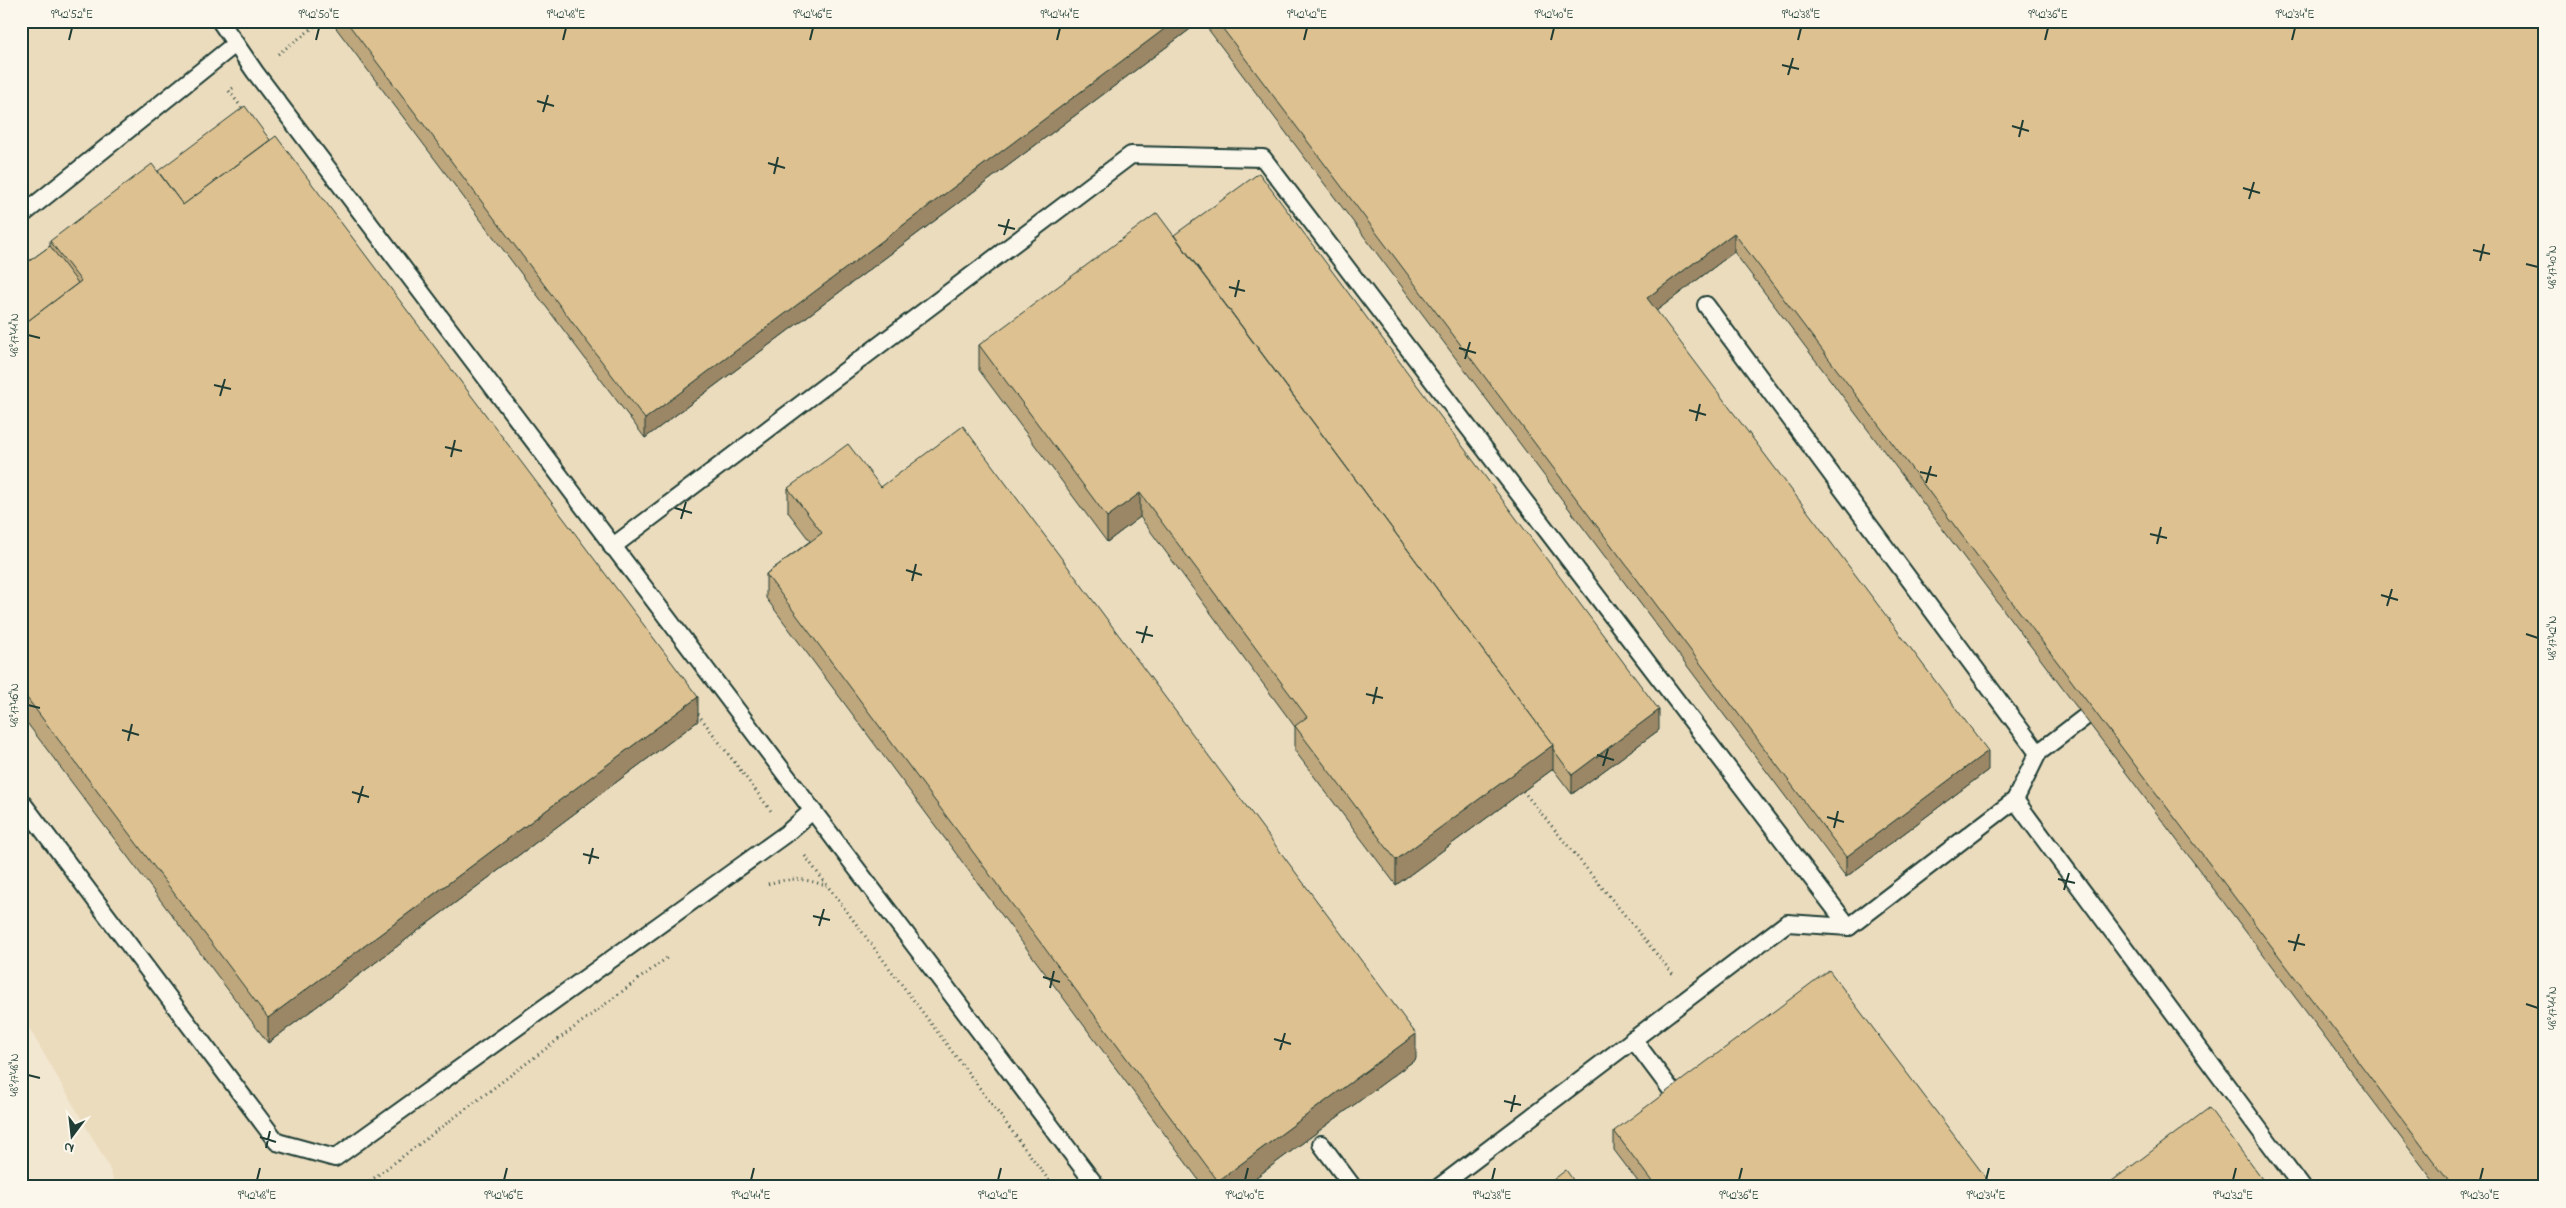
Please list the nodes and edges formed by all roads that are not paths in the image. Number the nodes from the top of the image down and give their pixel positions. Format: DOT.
graph roads {
  1 [pos="220,21"];
  2 [pos="235,44"];
  3 [pos="21,216"];
  4 [pos="1706,305"];
  5 [pos="612,547"];
  6 [pos="2085,717"];
  7 [pos="2038,753"];
  8 [pos="2014,800"];
  9 [pos="21,801"];
  10 [pos="812,811"];
  11 [pos="1849,926"];
  12 [pos="1633,1039"];
  13 [pos="1675,1095"];
  14 [pos="1321,1144"];
  15 [pos="1097,1187"];
  16 [pos="1353,1187"];
  17 [pos="1439,1187"];
  18 [pos="2302,1187"];
  1 -- 2 [label="lane"];
  2 -- 3 [label="lane"];
  2 -- 5 [label="lane"];
  4 -- 7 [label="lane"];
  5 -- 10 [label="lane"];
  5 -- 11 [label="lane"];
  6 -- 7 [label="lane"];
  7 -- 8 [label="lane"];
  8 -- 11 [label="lane"];
  8 -- 18 [label="lane"];
  9 -- 10 [label="lane"];
  10 -- 15 [label="lane"];
  11 -- 12 [label="lane"];
  12 -- 13 [label="lane"];
  12 -- 17 [label="lane"];
  14 -- 16 [label="lane"];
}
